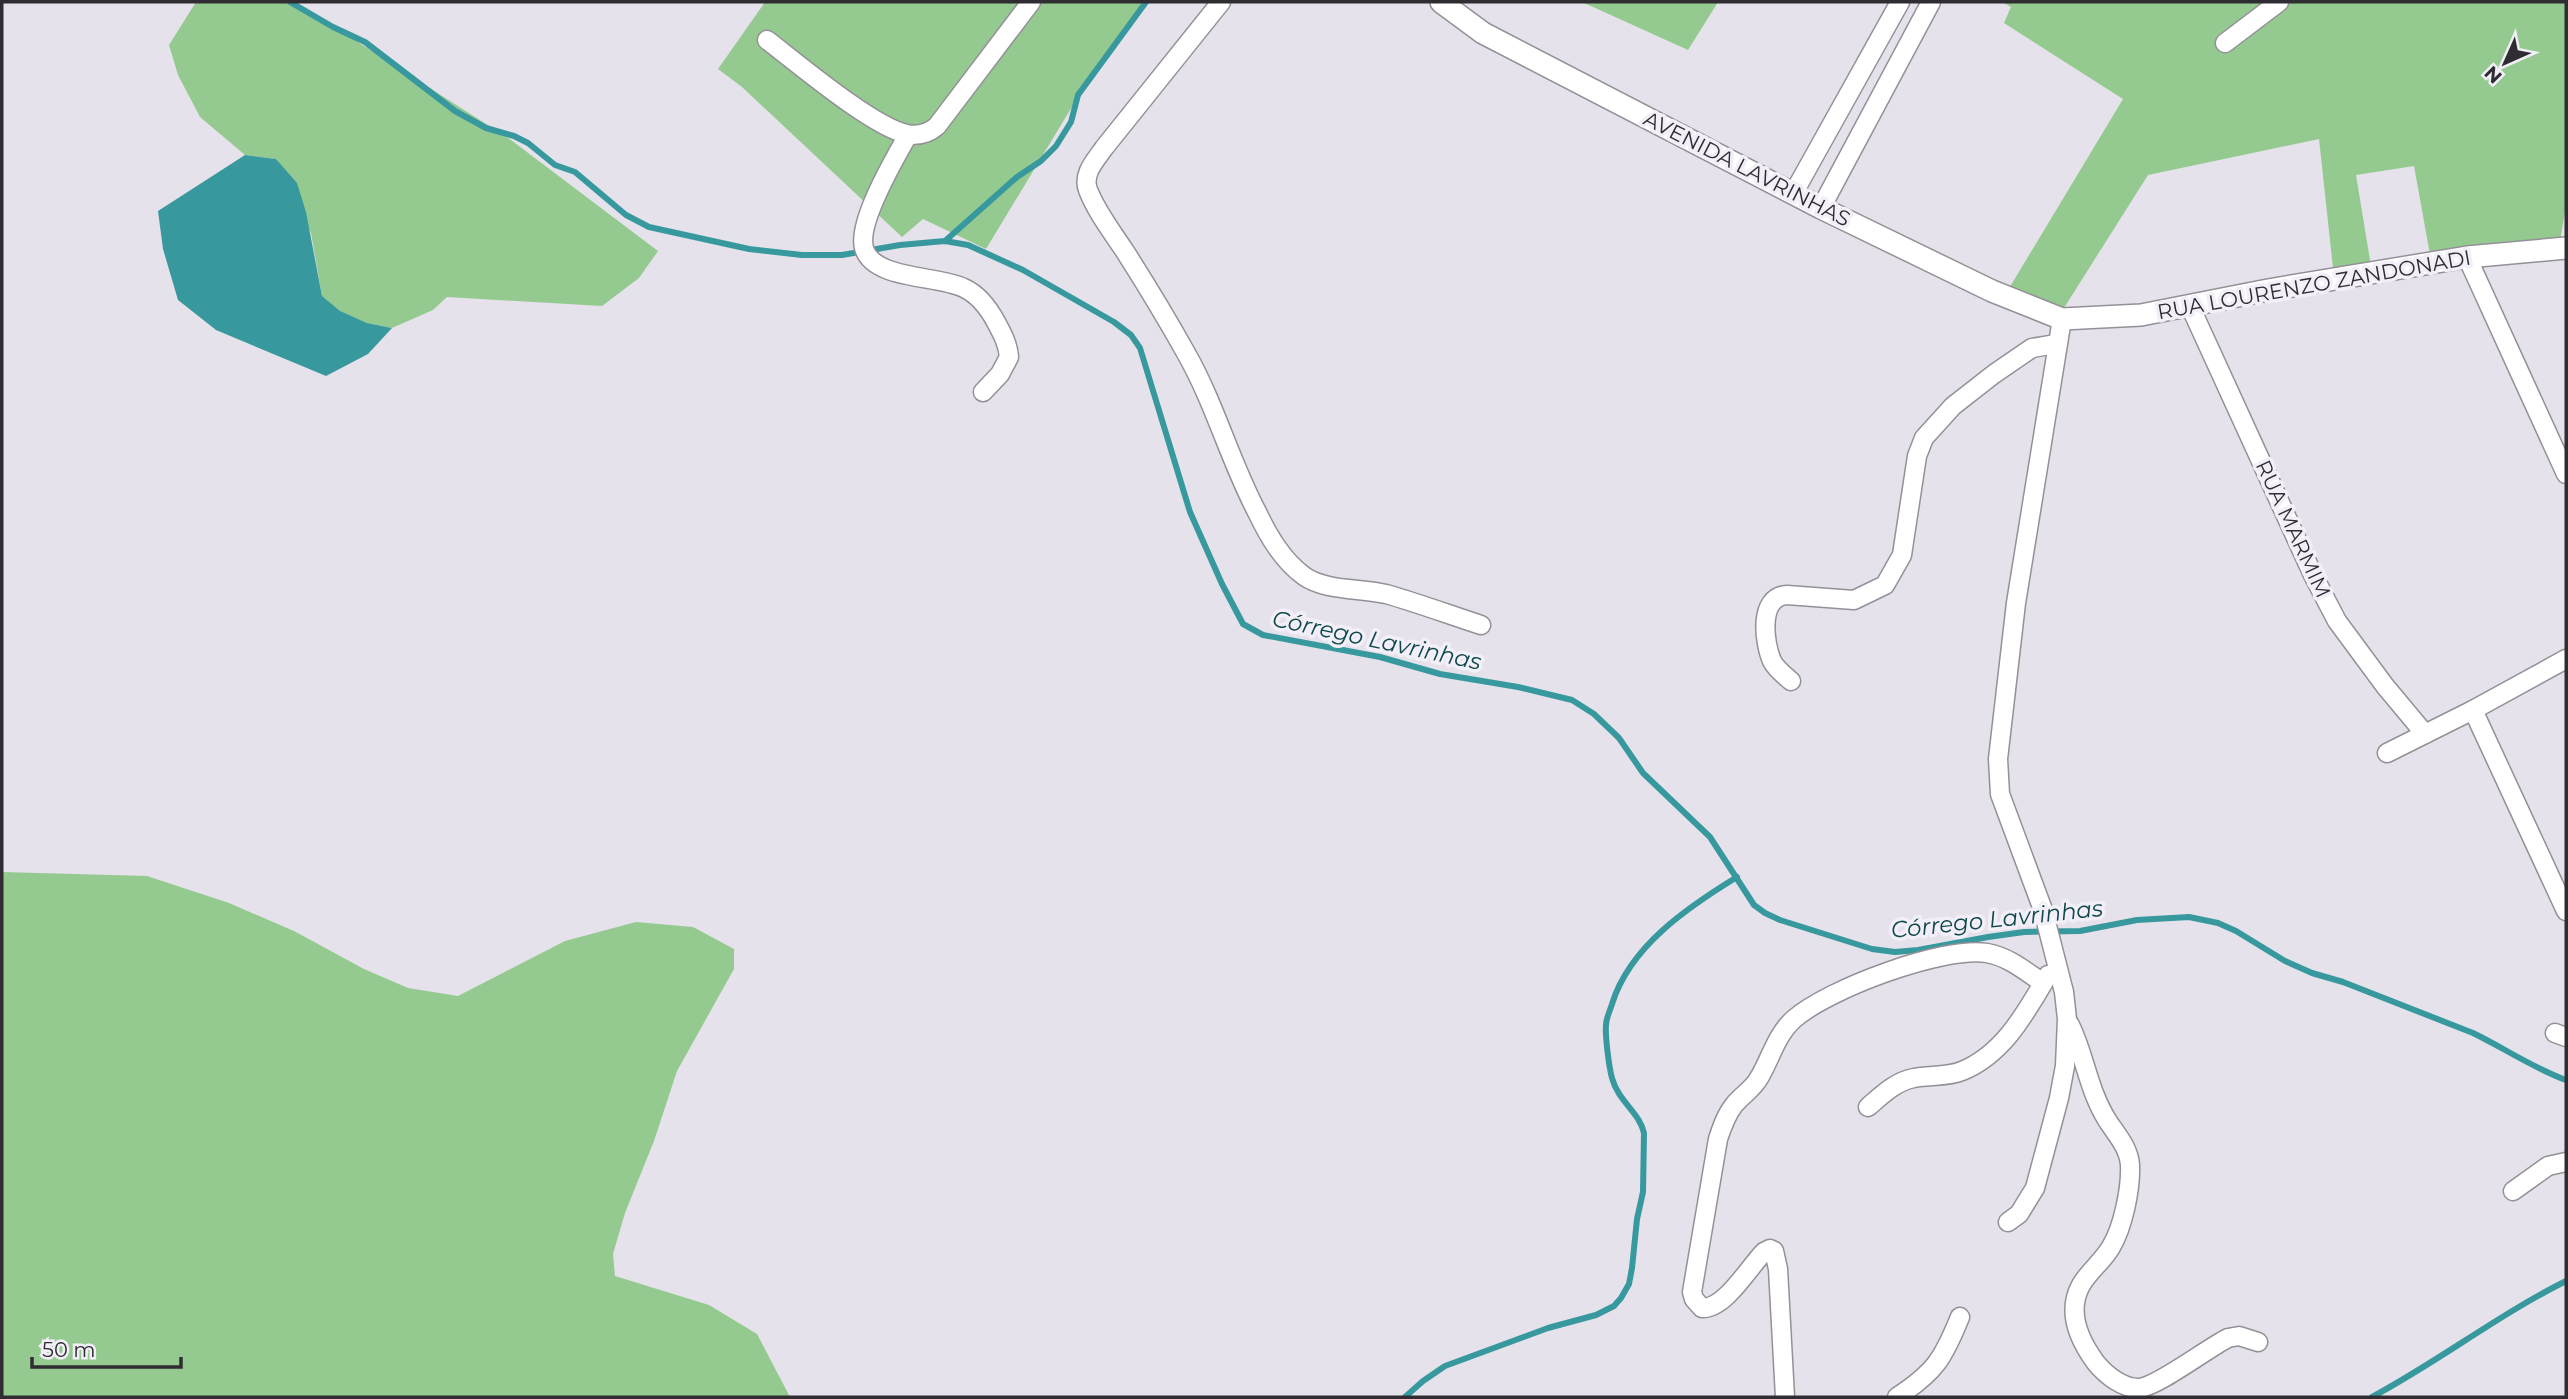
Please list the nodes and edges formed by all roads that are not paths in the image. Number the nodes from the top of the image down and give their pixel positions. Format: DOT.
graph roads {
  1 [pos="1031,2"];
  2 [pos="1221,2"];
  3 [pos="1441,2"];
  4 [pos="1900,2"];
  5 [pos="1931,2"];
  6 [pos="2279,2"];
  7 [pos="767,40"];
  8 [pos="2225,43"];
  9 [pos="908,135"];
  10 [pos="1793,194"];
  11 [pos="1821,208"];
  12 [pos="2566,248"];
  13 [pos="2467,257"];
  14 [pos="2190,306"];
  15 [pos="2062,319"];
  16 [pos="2056,344"];
  17 [pos="983,392"];
  18 [pos="2566,474"];
  19 [pos="1481,625"];
  20 [pos="2566,659"];
  21 [pos="1791,681"];
  22 [pos="2473,710"];
  23 [pos="2425,734"];
  24 [pos="2386,753"];
  25 [pos="2566,911"];
  26 [pos="2056,960"];
  27 [pos="2043,983"];
  28 [pos="2067,1019"];
  29 [pos="1868,1107"];
  30 [pos="2566,1161"];
  31 [pos="2513,1191"];
  32 [pos="2008,1222"];
  33 [pos="1960,1317"];
  34 [pos="2258,1342"];
  35 [pos="1785,1397"];
  36 [pos="1898,1397"];
  1 -- 9 [label="street"];
  2 -- 19 [label="street"];
  3 -- 10 [label="street, AVENIDA LAVRINHAS"];
  4 -- 10 [label="street"];
  5 -- 11 [label="street"];
  6 -- 8 [label="street"];
  7 -- 9 [label="street"];
  9 -- 17 [label="street"];
  10 -- 11 [label="street, AVENIDA LAVRINHAS"];
  11 -- 15 [label="street, AVENIDA LAVRINHAS"];
  12 -- 13 [label="street, RUA LOURENZO ZANDONADI"];
  13 -- 14 [label="street, RUA LOURENZO ZANDONADI"];
  13 -- 18 [label="street"];
  14 -- 15 [label="street, RUA LOURENZO ZANDONADI"];
  14 -- 23 [label="street, RUA MARMIM"];
  15 -- 16 [label="street"];
  16 -- 21 [label="street"];
  16 -- 26 [label="street"];
  20 -- 22 [label="street"];
  22 -- 23 [label="street"];
  22 -- 25 [label="street"];
  23 -- 24 [label="street"];
  26 -- 27 [label="street"];
  26 -- 28 [label="street"];
  27 -- 29 [label="street"];
  27 -- 35 [label="street"];
  28 -- 32 [label="street"];
  28 -- 34 [label="street"];
  30 -- 31 [label="street"];
  33 -- 36 [label="street"];
}
